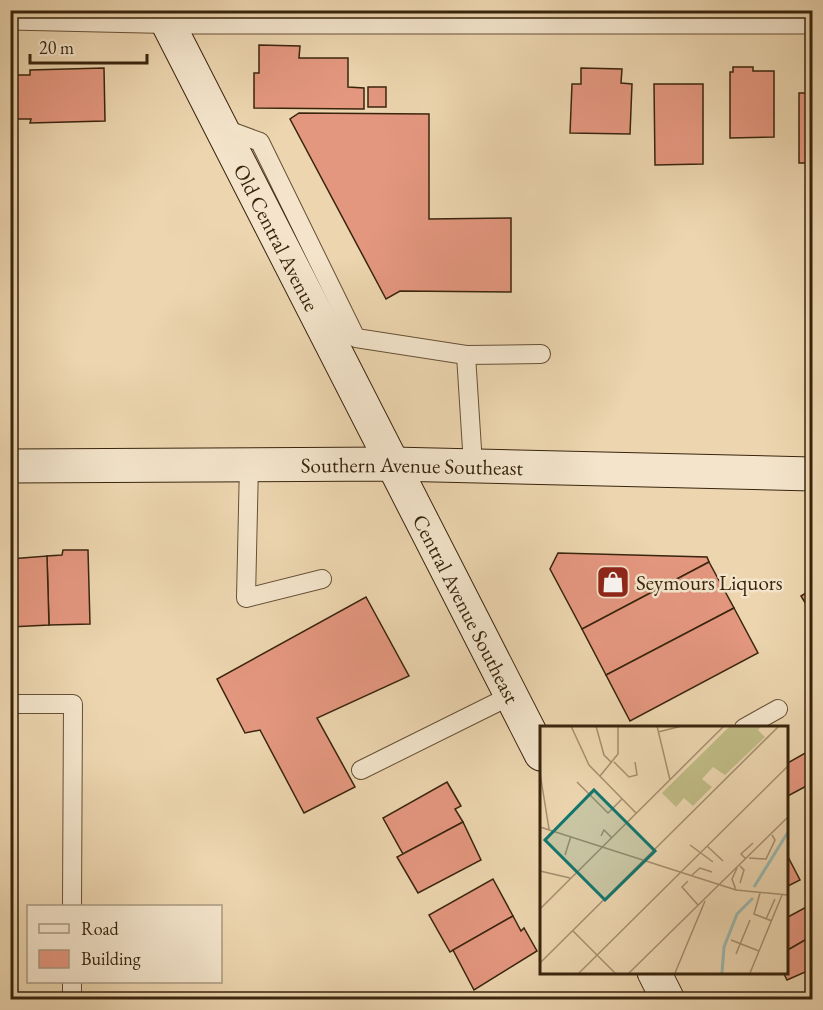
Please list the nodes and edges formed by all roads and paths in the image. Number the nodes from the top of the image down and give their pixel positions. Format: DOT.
graph roads {
  1 [pos="10,13"];
  2 [pos="163,14"];
  3 [pos="584,14"];
  4 [pos="813,17"];
  5 [pos="221,128"];
  6 [pos="541,354"];
  7 [pos="466,355"];
  8 [pos="249,464"];
  9 [pos="392,464"];
  10 [pos="473,465"];
  11 [pos="10,466"];
  12 [pos="813,474"];
  13 [pos="322,579"];
  14 [pos="510,696"];
  15 [pos="10,704"];
  16 [pos="778,709"];
  17 [pos="748,726"];
  18 [pos="540,752"];
  19 [pos="362,770"];
  20 [pos="72,905"];
  21 [pos="655,974"];
  22 [pos="72,983"];
  23 [pos="72,999"];
  24 [pos="668,999"];
  1 -- 2 [label="main road"];
  2 -- 3 [label="main road"];
  2 -- 5 [label="main road, Old Central Avenue"];
  3 -- 4 [label="main road"];
  5 -- 7 [label="lane"];
  5 -- 9 [label="main road, Old Central Avenue"];
  6 -- 7 [label="lane"];
  7 -- 10 [label="lane"];
  8 -- 9 [label="main road, Southern Avenue Southeast"];
  8 -- 11 [label="main road, Southern Avenue Southeast"];
  8 -- 13 [label="lane"];
  9 -- 10 [label="main road, Southern Avenue Southeast"];
  9 -- 14 [label="main road, Central Avenue Southeast"];
  10 -- 12 [label="main road, Southern Avenue Southeast"];
  14 -- 18 [label="main road, Central Avenue Southeast"];
  14 -- 19 [label="lane"];
  15 -- 20 [label="lane"];
  16 -- 17 [label="lane"];
  21 -- 24 [label="main road"];
  22 -- 23 [label="lane"];
}
